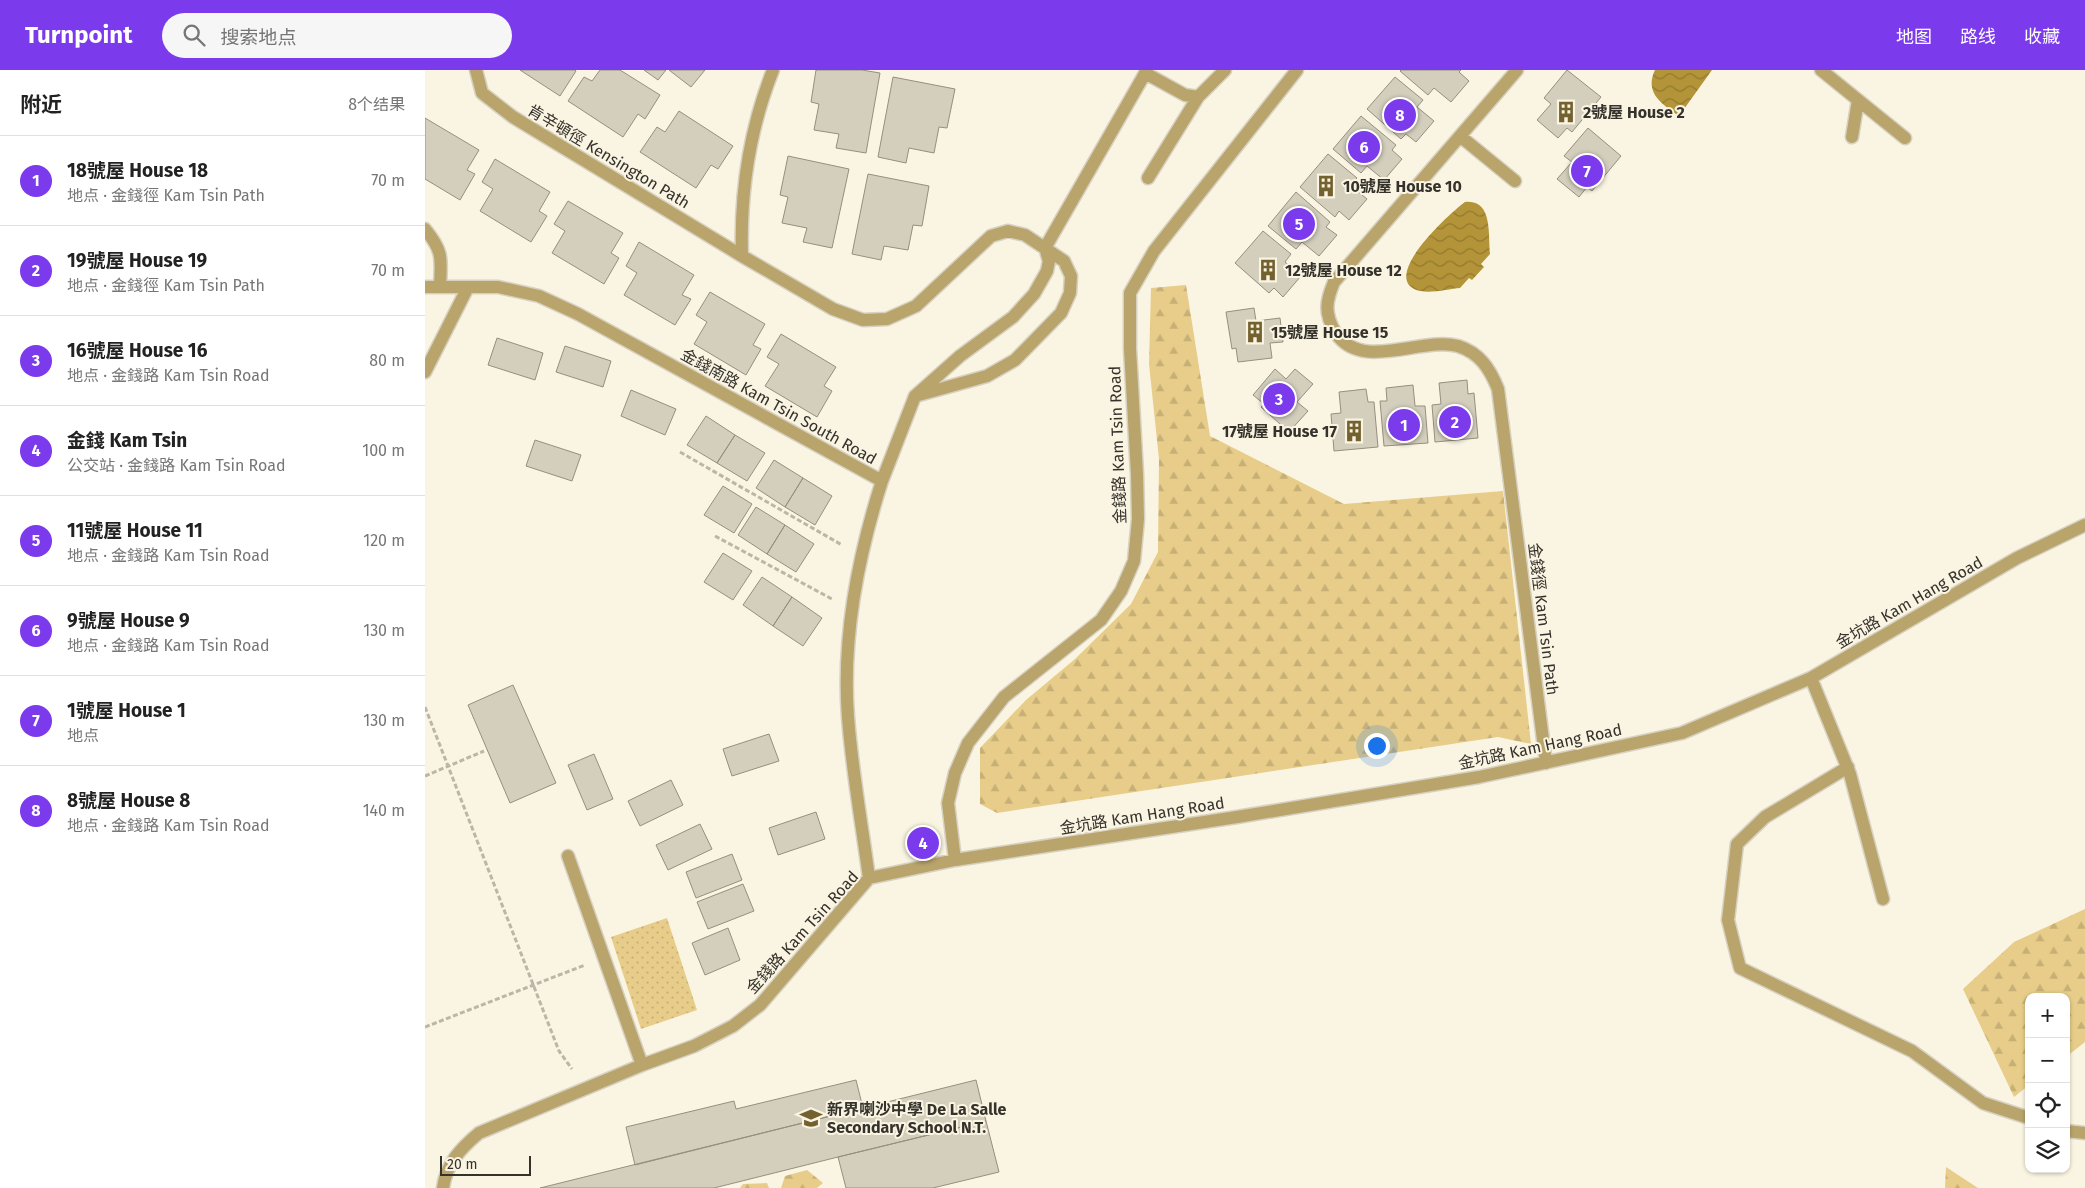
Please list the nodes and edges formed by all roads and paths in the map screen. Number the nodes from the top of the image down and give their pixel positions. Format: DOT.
graph roads {
  1 [pos="476,70"];
  2 [pos="773,70"];
  3 [pos="1225,70"];
  4 [pos="1297,70"];
  5 [pos="1517,70"];
  6 [pos="1821,70"];
  7 [pos="1146,72"];
  8 [pos="1198,97"];
  9 [pos="1858,100"];
  10 [pos="1460,136"];
  11 [pos="1852,137"];
  12 [pos="1905,138"];
  13 [pos="1148,178"];
  14 [pos="1515,181"];
  15 [pos="425,229"];
  16 [pos="1045,248"];
  17 [pos="742,256"];
  18 [pos="425,287"];
  19 [pos="440,287"];
  20 [pos="468,287"];
  21 [pos="425,372"];
  22 [pos="915,396"];
  23 [pos="680,452"];
  24 [pos="882,481"];
  25 [pos="2085,524"];
  26 [pos="715,536"];
  27 [pos="843,545"];
  28 [pos="832,600"];
  29 [pos="1811,678"];
  30 [pos="425,707"];
  31 [pos="483,751"];
  32 [pos="1546,763"];
  33 [pos="1848,767"];
  34 [pos="425,776"];
  35 [pos="568,856"];
  36 [pos="955,860"];
  37 [pos="869,878"];
  38 [pos="1883,898"];
  39 [pos="605,958"];
  40 [pos="425,1027"];
  41 [pos="642,1065"];
  42 [pos="587,1088"];
  43 [pos="2025,1117"];
  44 [pos="2070,1131"];
  45 [pos="2085,1133"];
  46 [pos="443,1188"];
  1 -- 17 [label="street, 肯辛頓徑 Kensington Path"];
  2 -- 17 [label="street"];
  3 -- 8 [label="street"];
  4 -- 36 [label="street, 金錢路 Kam Tsin Road"];
  5 -- 10 [label="street, 金錢徑 Kam Tsin Path"];
  6 -- 9 [label="street"];
  7 -- 8 [label="street"];
  7 -- 16 [label="street"];
  8 -- 13 [label="street"];
  9 -- 11 [label="street"];
  9 -- 12 [label="street"];
  10 -- 14 [label="street"];
  10 -- 32 [label="street, 金錢徑 Kam Tsin Path"];
  15 -- 19 [label="street"];
  16 -- 17 [label="street, 肯辛頓徑 Kensington Path"];
  16 -- 22 [label="street"];
  16 -- 22 [label="street, 肯辛頓徑 Kensington Path"];
  18 -- 19 [label="street, 金錢南路 Kam Tsin South Road"];
  19 -- 20 [label="street, 金錢南路 Kam Tsin South Road"];
  20 -- 21 [label="street"];
  20 -- 24 [label="street, 金錢南路 Kam Tsin South Road"];
  22 -- 24 [label="street"];
  23 -- 27 [label="path"];
  24 -- 37 [label="street, 金錢南路 Kam Tsin South Road"];
  25 -- 29 [label="street, 金坑路 Kam Hang Road"];
  26 -- 28 [label="path"];
  29 -- 32 [label="street, 金坑路 Kam Hang Road"];
  29 -- 33 [label="street"];
  30 -- 42 [label="path"];
  31 -- 34 [label="path"];
  32 -- 36 [label="street, 金坑路 Kam Hang Road"];
  33 -- 38 [label="street"];
  33 -- 43 [label="street"];
  35 -- 39 [label="street"];
  36 -- 37 [label="street, 金錢路 Kam Tsin Road"];
  37 -- 41 [label="street, 金錢路 Kam Tsin Road"];
  39 -- 40 [label="path"];
  39 -- 41 [label="street"];
  41 -- 42 [label="street, 金錢路 Kam Tsin Road"];
  42 -- 46 [label="street, 金錢路 Kam Tsin Road"];
  44 -- 45 [label="street"];
}
